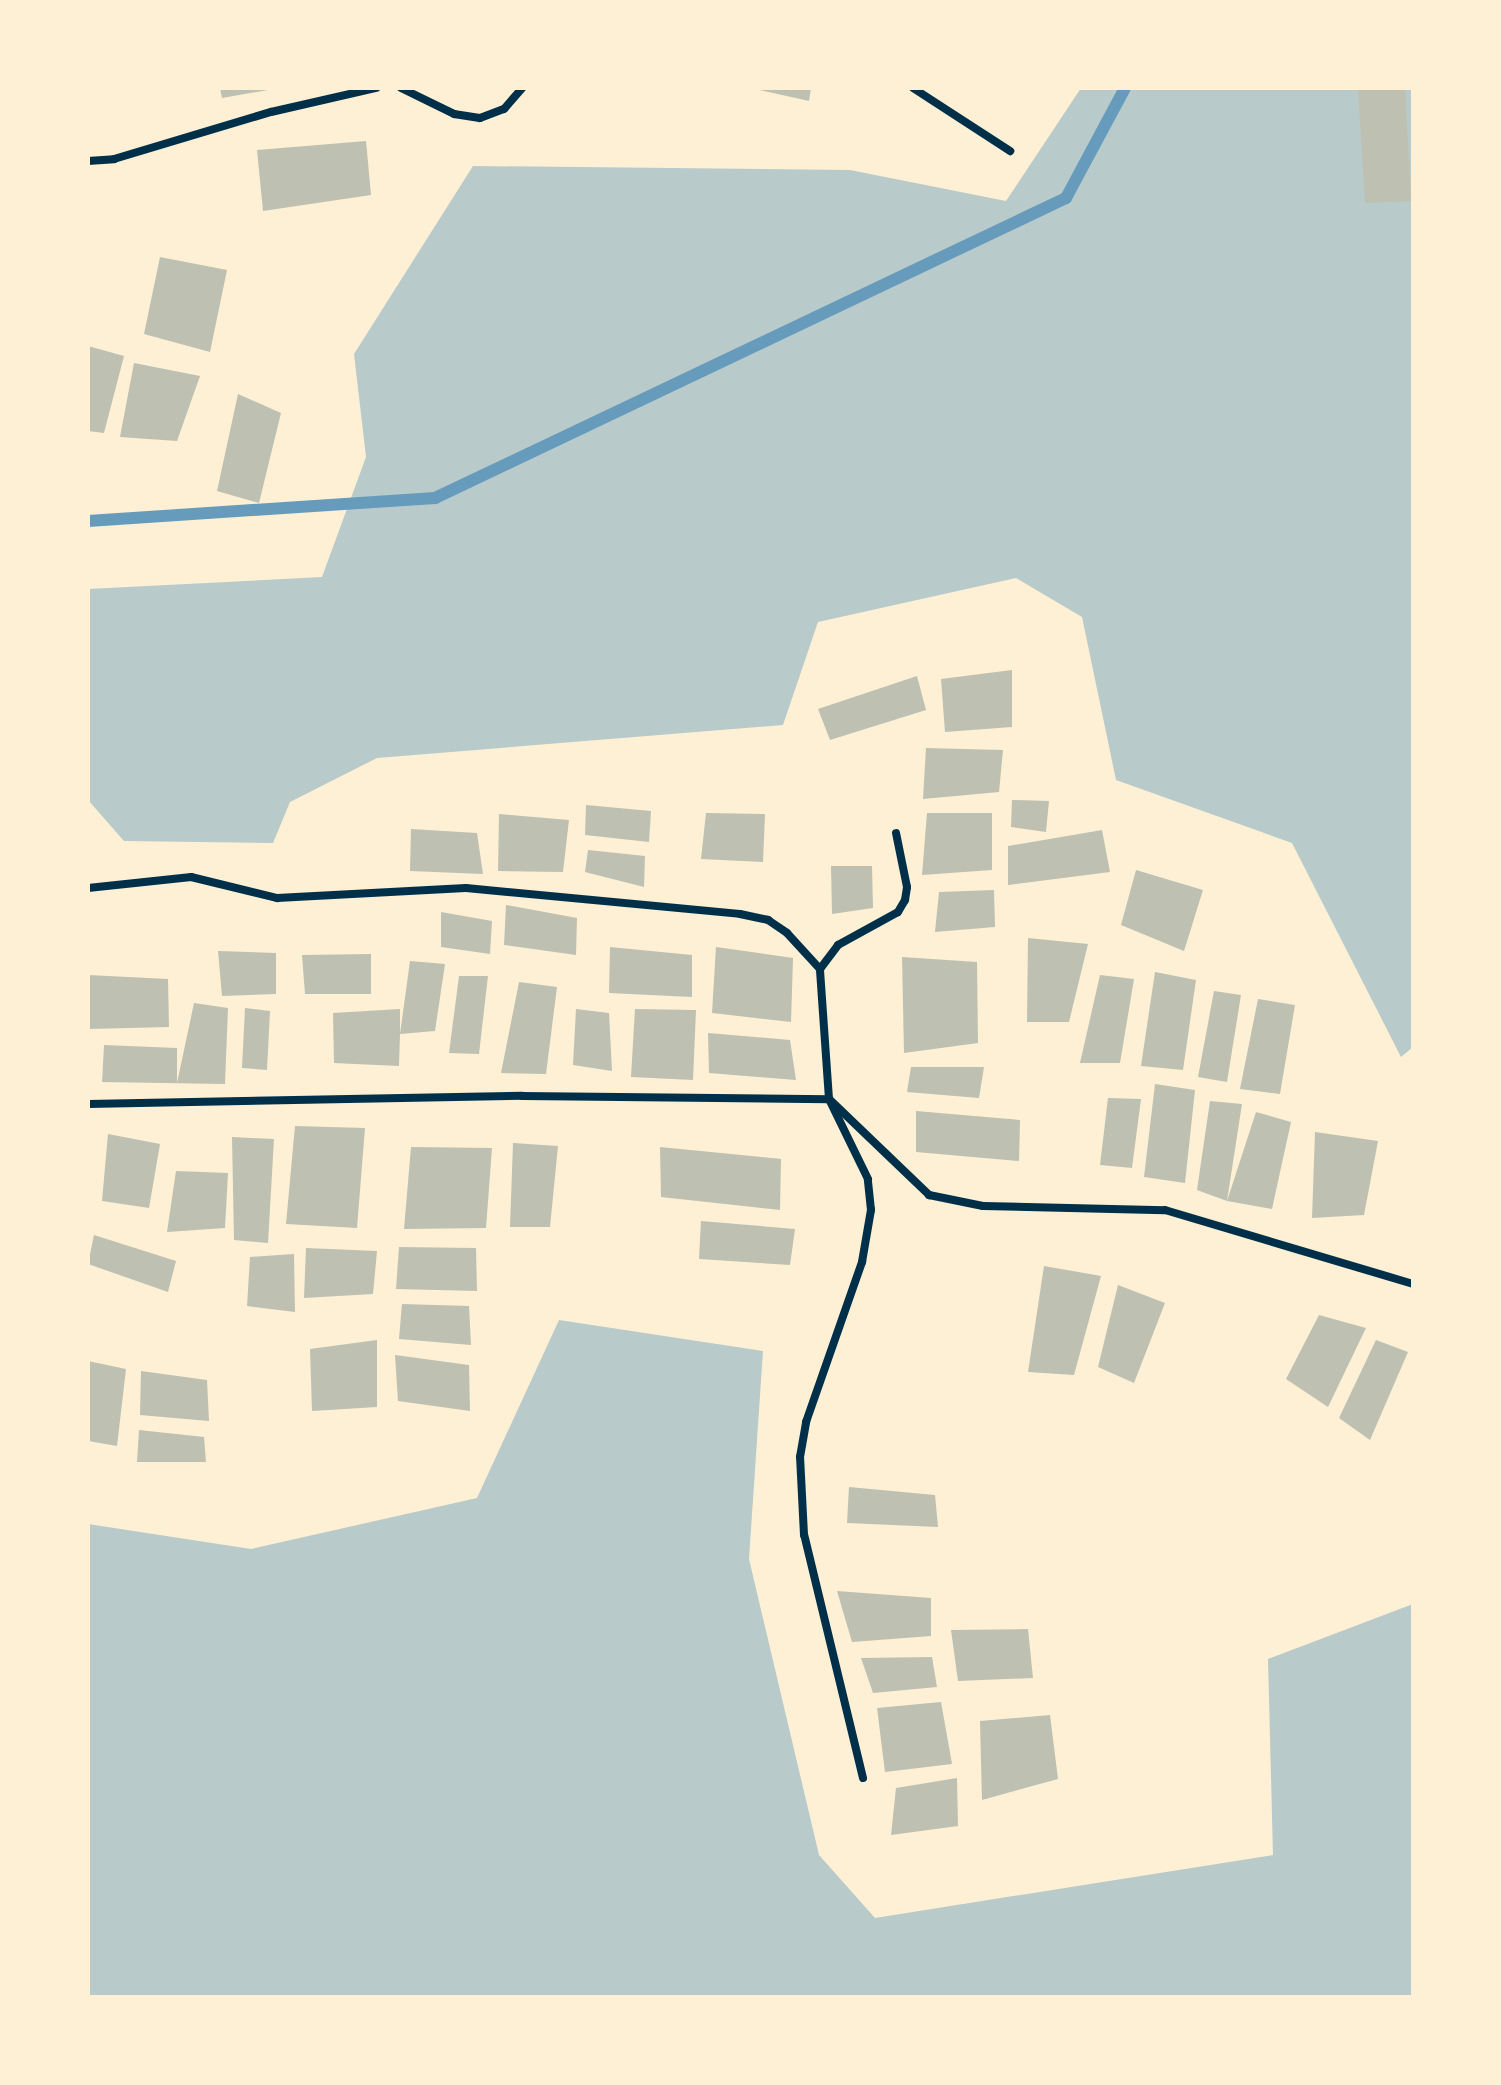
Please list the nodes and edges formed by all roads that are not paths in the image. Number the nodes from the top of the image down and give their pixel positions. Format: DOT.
graph roads {
  1 [pos="376,88"];
  2 [pos="401,88"];
  3 [pos="522,88"];
  4 [pos="913,88"];
  5 [pos="1010,151"];
  6 [pos="88,161"];
  7 [pos="896,833"];
  8 [pos="88,888"];
  9 [pos="820,969"];
  10 [pos="829,1099"];
  11 [pos="88,1104"];
  12 [pos="1413,1284"];
  13 [pos="863,1778"];
  1 -- 6 [label="street"];
  2 -- 3 [label="street"];
  4 -- 5 [label="street"];
  7 -- 9 [label="street"];
  8 -- 9 [label="street"];
  9 -- 10 [label="street"];
  10 -- 11 [label="street"];
  10 -- 12 [label="street"];
  10 -- 13 [label="street"];
}
